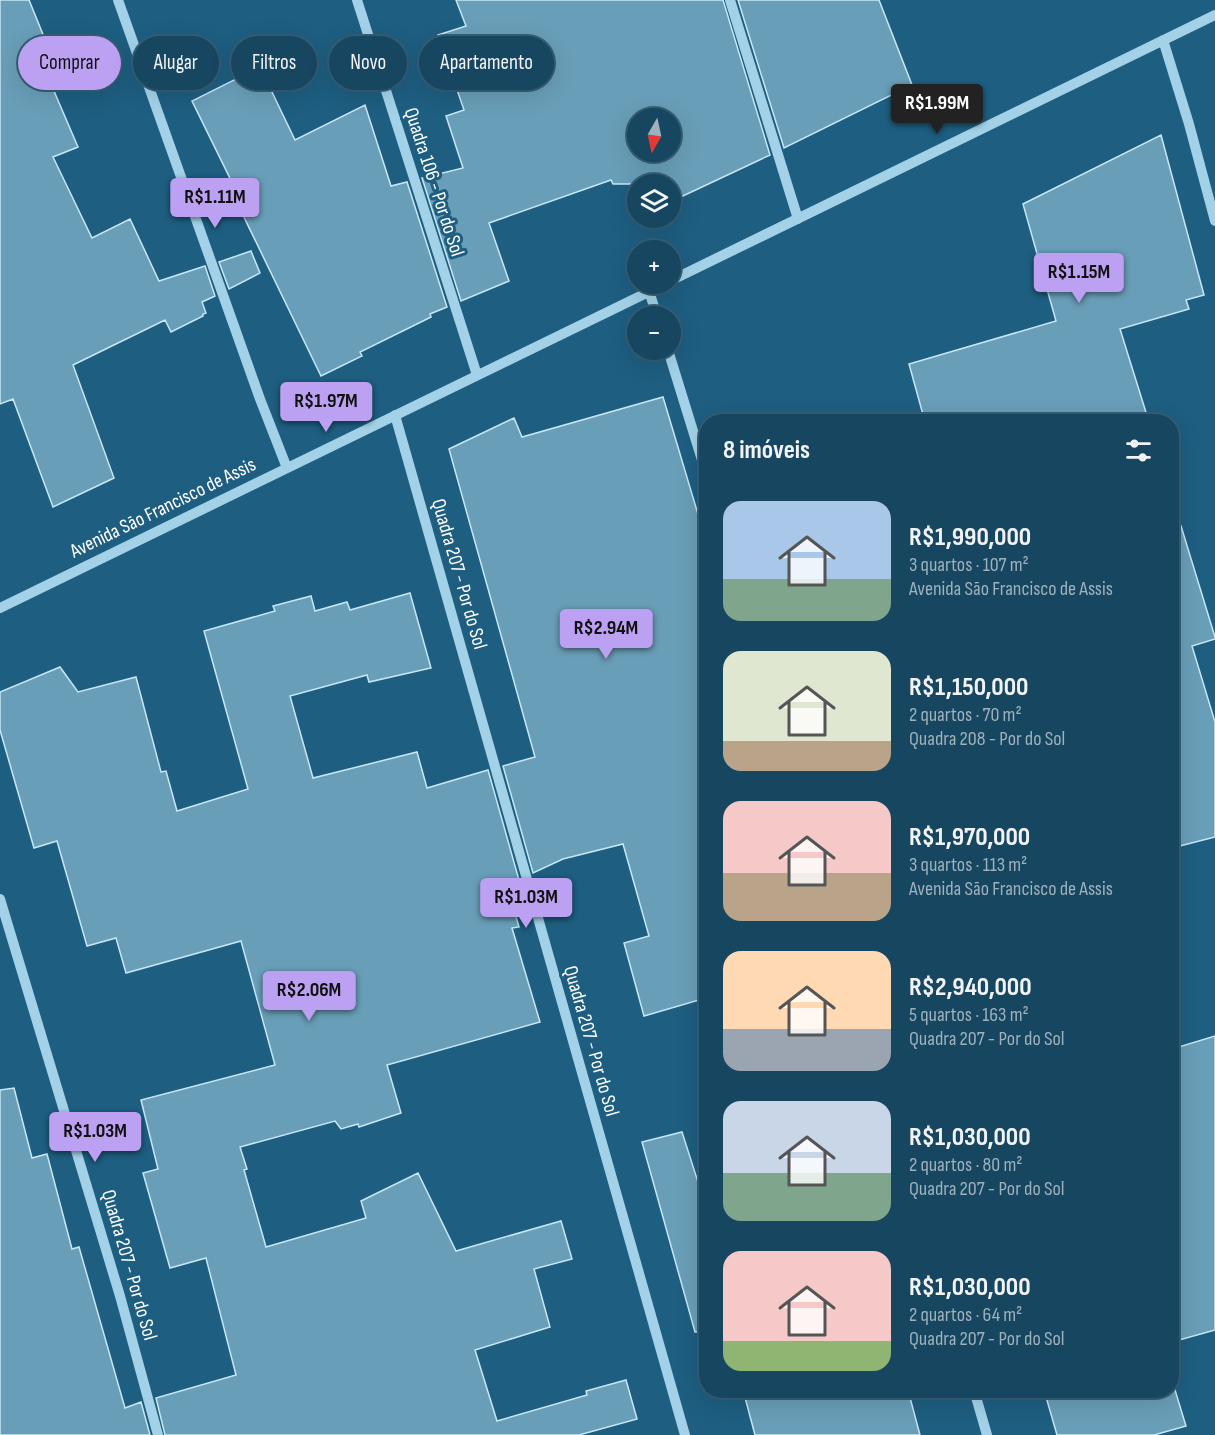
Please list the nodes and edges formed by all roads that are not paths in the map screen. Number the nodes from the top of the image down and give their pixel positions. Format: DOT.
graph roads {
  1 [pos="118,0"];
  2 [pos="357,0"];
  3 [pos="730,0"];
  4 [pos="1215,15"];
  5 [pos="1163,40"];
  6 [pos="798,219"];
  7 [pos="1215,220"];
  8 [pos="681,276"];
  9 [pos="643,294"];
  10 [pos="671,360"];
  11 [pos="477,375"];
  12 [pos="395,415"];
  13 [pos="699,450"];
  14 [pos="287,468"];
  15 [pos="0,608"];
  16 [pos="0,899"];
  17 [pos="976,1398"];
  18 [pos="158,1435"];
  19 [pos="685,1435"];
  20 [pos="987,1435"];
  1 -- 14 [label="street"];
  2 -- 11 [label="street, Quadra 106 - Por do Sol"];
  3 -- 6 [label="street"];
  4 -- 5 [label="street"];
  5 -- 6 [label="street"];
  5 -- 7 [label="street"];
  6 -- 8 [label="street"];
  9 -- 11 [label="street, Avenida São Francisco de Assis"];
  10 -- 13 [label="street"];
  11 -- 12 [label="street, Avenida São Francisco de Assis"];
  12 -- 14 [label="street, Avenida São Francisco de Assis"];
  12 -- 19 [label="street, Quadra 207 - Por do Sol"];
  14 -- 15 [label="street, Avenida São Francisco de Assis"];
  16 -- 18 [label="street, Quadra 207 - Por do Sol"];
  17 -- 20 [label="street"];
}
